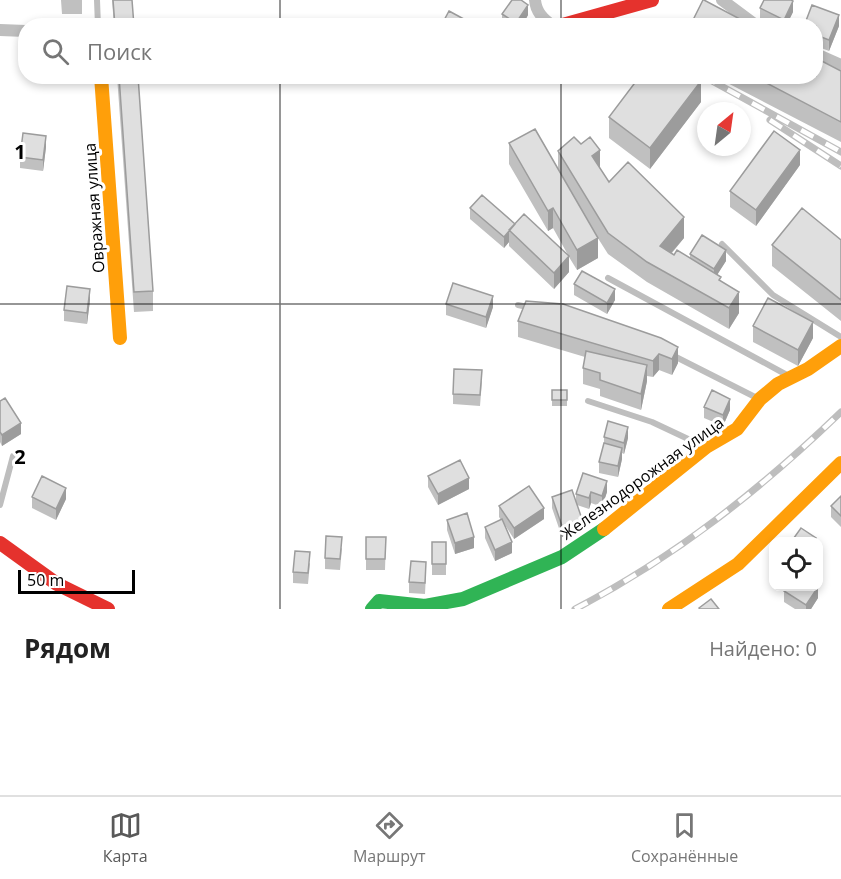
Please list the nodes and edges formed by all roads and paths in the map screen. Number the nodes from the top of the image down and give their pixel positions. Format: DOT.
graph roads {
  1 [pos="97,0"];
  2 [pos="535,0"];
  3 [pos="652,0"];
  4 [pos="722,0"];
  5 [pos="98,18"];
  6 [pos="543,18"];
  7 [pos="588,18"];
  8 [pos="746,18"];
  9 [pos="0,30"];
  10 [pos="18,31"];
  11 [pos="823,57"];
  12 [pos="841,65"];
  13 [pos="102,84"];
  14 [pos="722,244"];
  15 [pos="608,278"];
  16 [pos="518,305"];
  17 [pos="539,309"];
  18 [pos="120,338"];
  19 [pos="841,338"];
  20 [pos="841,346"];
  21 [pos="666,352"];
  22 [pos="791,377"];
  23 [pos="760,399"];
  24 [pos="588,400"];
  25 [pos="706,447"];
  26 [pos="13,456"];
  27 [pos="841,463"];
  28 [pos="0,505"];
  29 [pos="0,543"];
  30 [pos="108,609"];
  31 [pos="372,609"];
  32 [pos="669,609"];
  1 -- 5 [label="lane"];
  2 -- 6 [label="street"];
  3 -- 7 [label="street"];
  4 -- 8 [label="street"];
  9 -- 10 [label="street"];
  11 -- 12 [label="street"];
  13 -- 18 [label="street, Овражная улица"];
  14 -- 19 [label="lane"];
  15 -- 22 [label="lane"];
  16 -- 17 [label="lane"];
  20 -- 22 [label="street, Железнодорожная улица"];
  21 -- 23 [label="lane"];
  22 -- 23 [label="street, Железнодорожная улица"];
  23 -- 25 [label="street, Железнодорожная улица"];
  24 -- 25 [label="lane"];
  25 -- 31 [label="street, Железнодорожная улица"];
  26 -- 28 [label="lane"];
  27 -- 32 [label="street"];
  29 -- 30 [label="street"];
}
